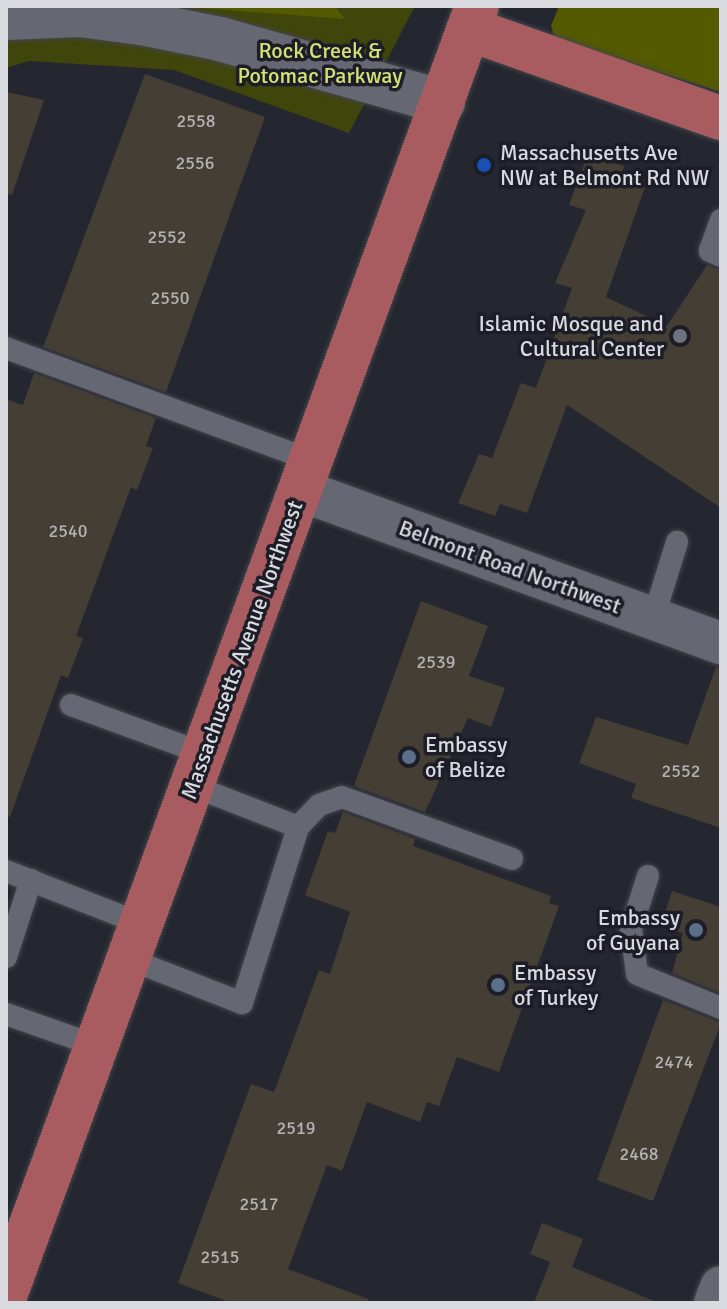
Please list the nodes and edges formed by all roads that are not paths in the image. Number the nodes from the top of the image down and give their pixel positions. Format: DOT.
graph roads {
  1 [pos="6,18"];
  2 [pos="473,18"];
  3 [pos="443,102"];
  4 [pos="721,118"];
  5 [pos="721,220"];
  6 [pos="721,256"];
  7 [pos="6,348"];
  8 [pos="305,475"];
  9 [pos="677,542"];
  10 [pos="653,619"];
  11 [pos="721,643"];
  12 [pos="71,705"];
  13 [pos="199,770"];
  14 [pos="298,827"];
  15 [pos="512,859"];
  16 [pos="6,871"];
  17 [pos="648,876"];
  18 [pos="31,880"];
  19 [pos="136,941"];
  20 [pos="6,957"];
  21 [pos="721,1008"];
  22 [pos="6,1014"];
  23 [pos="97,1046"];
  24 [pos="16,1233"];
  25 [pos="721,1287"];
  26 [pos="6,1293"];
  27 [pos="715,1303"];
  1 -- 3 [label="street"];
  2 -- 3 [label="main road, Massachusetts Avenue Northwest"];
  2 -- 4 [label="main road"];
  3 -- 8 [label="main road, Massachusetts Avenue Northwest"];
  5 -- 6 [label="lane"];
  7 -- 8 [label="lane"];
  8 -- 10 [label="street, Belmont Road Northwest"];
  8 -- 13 [label="main road, Massachusetts Avenue Northwest"];
  9 -- 10 [label="lane"];
  10 -- 11 [label="street, Belmont Road Northwest"];
  12 -- 13 [label="lane"];
  13 -- 14 [label="lane"];
  13 -- 19 [label="main road, Massachusetts Avenue Northwest"];
  14 -- 15 [label="lane"];
  14 -- 19 [label="lane"];
  16 -- 18 [label="lane"];
  17 -- 21 [label="lane"];
  18 -- 19 [label="lane"];
  18 -- 20 [label="lane"];
  19 -- 23 [label="main road, Massachusetts Avenue Northwest"];
  22 -- 23 [label="lane"];
  23 -- 24 [label="main road, Massachusetts Avenue Northwest"];
  24 -- 26 [label="main road, Massachusetts Avenue Northwest"];
  25 -- 27 [label="street"];
}
